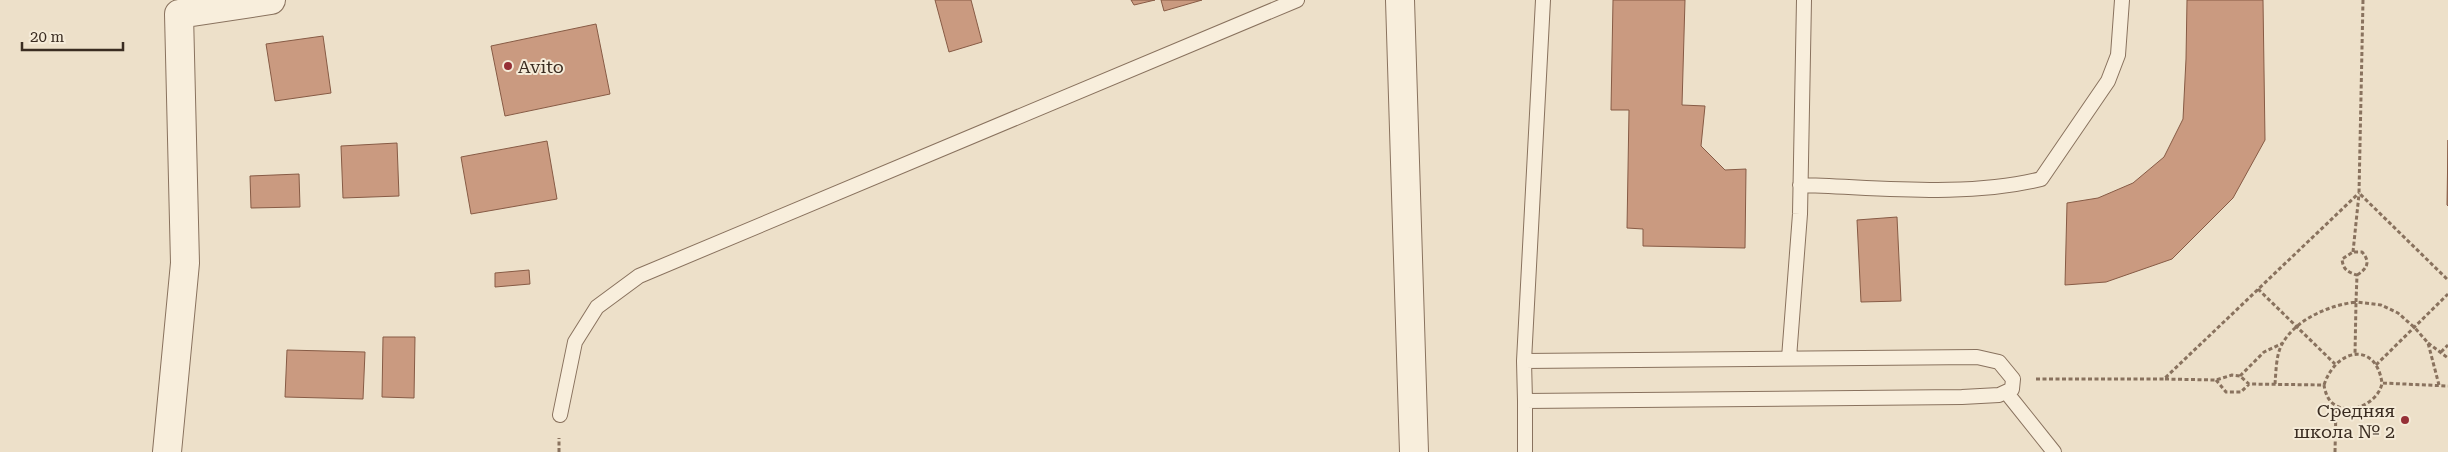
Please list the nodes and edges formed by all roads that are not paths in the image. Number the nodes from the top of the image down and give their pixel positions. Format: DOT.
graph roads {
  1 [pos="271,0"];
  2 [pos="1297,0"];
  3 [pos="1400,0"];
  4 [pos="1543,0"];
  5 [pos="1804,0"];
  6 [pos="2122,0"];
  7 [pos="1800,185"];
  8 [pos="1789,358"];
  9 [pos="1524,361"];
  10 [pos="2006,392"];
  11 [pos="1525,401"];
  12 [pos="560,415"];
  13 [pos="167,452"];
  14 [pos="1414,452"];
  15 [pos="1525,452"];
  16 [pos="2054,452"];
  1 -- 13 [label="street"];
  2 -- 12 [label="lane"];
  3 -- 14 [label="street"];
  4 -- 9 [label="lane"];
  5 -- 7 [label="lane"];
  6 -- 7 [label="lane"];
  7 -- 8 [label="lane"];
  8 -- 9 [label="lane"];
  8 -- 10 [label="lane"];
  9 -- 11 [label="lane"];
  10 -- 11 [label="lane"];
  10 -- 16 [label="lane"];
  11 -- 15 [label="lane"];
}
